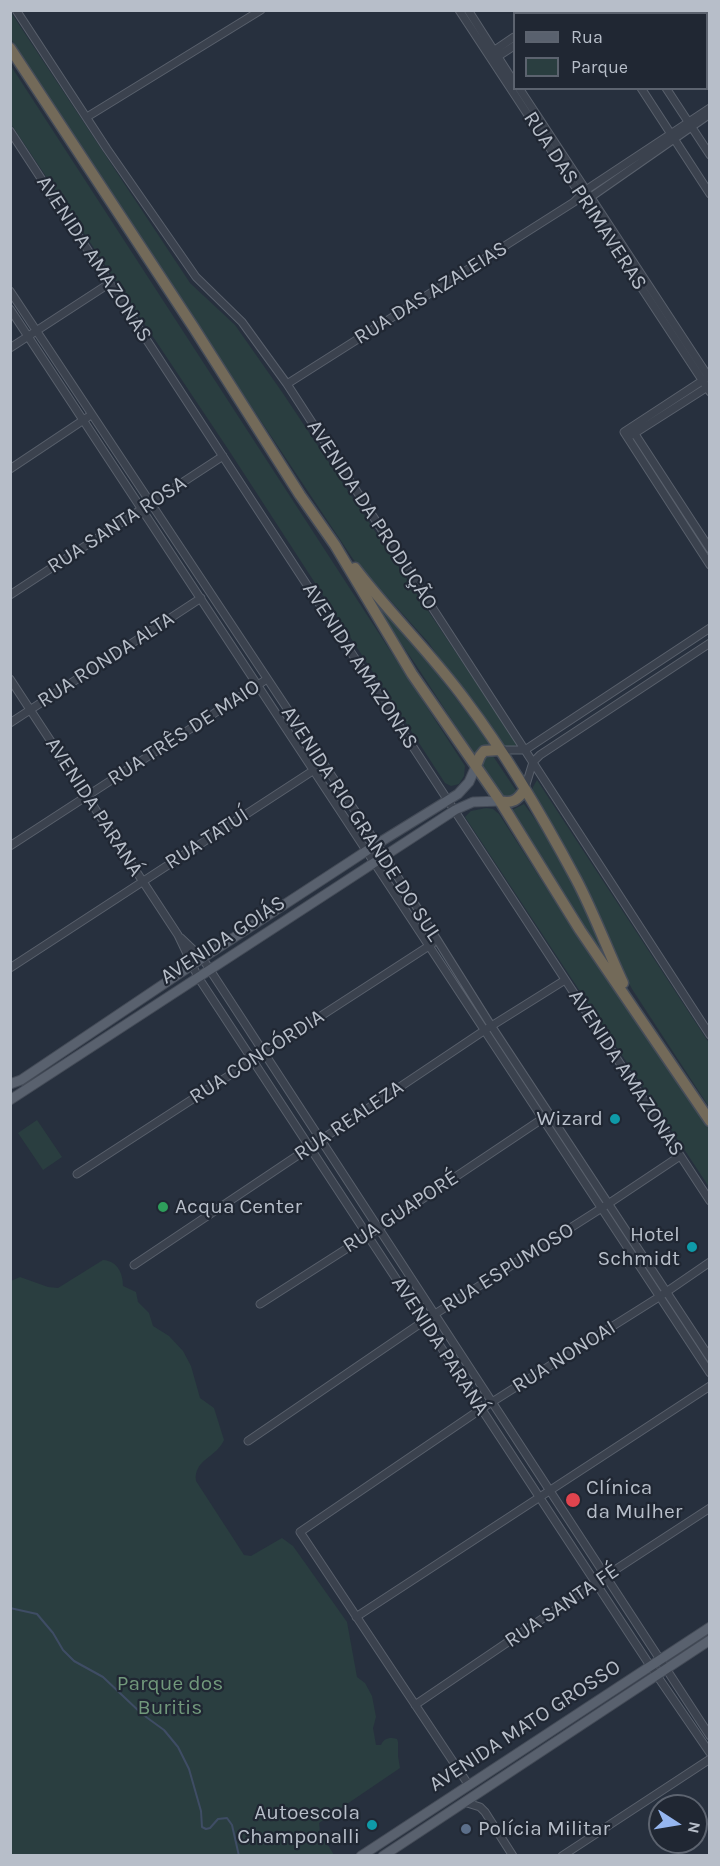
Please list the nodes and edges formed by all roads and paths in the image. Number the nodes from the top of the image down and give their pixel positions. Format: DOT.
graph roads {
  1 [pos="16,10"];
  2 [pos="261,10"];
  3 [pos="459,10"];
  4 [pos="468,10"];
  5 [pos="513,38"];
  6 [pos="513,46"];
  7 [pos="10,48"];
  8 [pos="493,55"];
  9 [pos="513,81"];
  10 [pos="513,85"];
  11 [pos="516,90"];
  12 [pos="520,90"];
  13 [pos="642,90"];
  14 [pos="667,90"];
  15 [pos="710,108"];
  16 [pos="710,114"];
  17 [pos="87,117"];
  18 [pos="689,124"];
  19 [pos="10,130"];
  20 [pos="672,136"];
  21 [pos="710,155"];
  22 [pos="583,192"];
  23 [pos="710,194"];
  24 [pos="588,199"];
  25 [pos="574,202"];
  26 [pos="110,283"];
  27 [pos="10,291"];
  28 [pos="10,309"];
  29 [pos="37,331"];
  30 [pos="29,336"];
  31 [pos="10,348"];
  32 [pos="708,383"];
  33 [pos="287,384"];
  34 [pos="92,414"];
  35 [pos="84,419"];
  36 [pos="629,433"];
  37 [pos="223,456"];
  38 [pos="10,469"];
  39 [pos="150,503"];
  40 [pos="142,509"];
  41 [pos="335,545"];
  42 [pos="710,549"];
  43 [pos="710,565"];
  44 [pos="10,595"];
  45 [pos="201,598"];
  46 [pos="710,628"];
  47 [pos="710,643"];
  48 [pos="10,679"];
  49 [pos="267,679"];
  50 [pos="257,684"];
  51 [pos="31,710"];
  52 [pos="10,723"];
  53 [pos="499,750"];
  54 [pos="525,750"];
  55 [pos="533,762"];
  56 [pos="476,766"];
  57 [pos="314,770"];
  58 [pos="524,790"];
  59 [pos="87,796"];
  60 [pos="449,800"];
  61 [pos="500,801"];
  62 [pos="455,810"];
  63 [pos="377,844"];
  64 [pos="10,846"];
  65 [pos="366,852"];
  66 [pos="383,856"];
  67 [pos="373,863"];
  68 [pos="143,881"];
  69 [pos="178,935"];
  70 [pos="437,941"];
  71 [pos="429,945"];
  72 [pos="203,958"];
  73 [pos="192,965"];
  74 [pos="10,968"];
  75 [pos="210,970"];
  76 [pos="198,977"];
  77 [pos="565,980"];
  78 [pos="633,1008"];
  79 [pos="489,1029"];
  80 [pos="710,1035"];
  81 [pos="264,1052"];
  82 [pos="253,1060"];
  83 [pos="10,1084"];
  84 [pos="10,1100"];
  85 [pos="542,1119"];
  86 [pos="710,1121"];
  87 [pos="322,1140"];
  88 [pos="310,1147"];
  89 [pos="680,1156"];
  90 [pos="77,1174"];
  91 [pos="710,1201"];
  92 [pos="608,1204"];
  93 [pos="601,1209"];
  94 [pos="379,1228"];
  95 [pos="367,1235"];
  96 [pos="710,1262"];
  97 [pos="134,1265"];
  98 [pos="666,1292"];
  99 [pos="659,1297"];
  100 [pos="260,1304"];
  101 [pos="435,1314"];
  102 [pos="424,1321"];
  103 [pos="710,1358"];
  104 [pos="710,1374"];
  105 [pos="710,1386"];
  106 [pos="493,1402"];
  107 [pos="481,1409"];
  108 [pos="248,1442"];
  109 [pos="550,1489"];
  110 [pos="538,1496"];
  111 [pos="710,1508"];
  112 [pos="606,1575"];
  113 [pos="595,1582"];
  114 [pos="356,1617"];
  115 [pos="710,1627"];
  116 [pos="710,1640"];
  117 [pos="661,1659"];
  118 [pos="650,1666"];
  119 [pos="667,1668"];
  120 [pos="656,1676"];
  121 [pos="415,1705"];
  122 [pos="710,1736"];
  123 [pos="710,1753"];
  124 [pos="710,1759"];
  125 [pos="468,1784"];
  126 [pos="464,1802"];
  127 [pos="361,1856"];
  128 [pos="383,1856"];
  129 [pos="513,1856"];
  130 [pos="562,1856"];
  1 -- 17 [label="street, AVENIDA DA PRODUÇÃO"];
  2 -- 17 [label="street"];
  3 -- 8 [label="street, RUA DAS PRIMAVERAS"];
  4 -- 8 [label="street, RUA DAS PRIMAVERAS"];
  5 -- 8 [label="street"];
  6 -- 8 [label="street"];
  7 -- 41 [label="highway"];
  8 -- 9 [label="street, RUA DAS PRIMAVERAS"];
  8 -- 10 [label="street, RUA DAS PRIMAVERAS"];
  11 -- 22 [label="street, RUA DAS PRIMAVERAS"];
  12 -- 22 [label="street, RUA DAS PRIMAVERAS"];
  13 -- 20 [label="street"];
  14 -- 18 [label="street"];
  15 -- 18 [label="street, RUA DAS AZALEIAS"];
  16 -- 18 [label="street, RUA DAS AZALEIAS"];
  17 -- 33 [label="street, AVENIDA DA PRODUÇÃO"];
  18 -- 20 [label="street, RUA DAS AZALEIAS"];
  18 -- 21 [label="street"];
  19 -- 26 [label="street, AVENIDA AMAZONAS"];
  20 -- 22 [label="street, RUA DAS AZALEIAS"];
  20 -- 23 [label="street"];
  20 -- 24 [label="street, RUA DAS AZALEIAS"];
  22 -- 24 [label="street, RUA DAS PRIMAVERAS"];
  22 -- 25 [label="street, RUA DAS AZALEIAS"];
  24 -- 25 [label="street, RUA DAS AZALEIAS"];
  24 -- 32 [label="street, RUA DAS PRIMAVERAS"];
  25 -- 33 [label="street, RUA DAS AZALEIAS"];
  26 -- 29 [label="street"];
  26 -- 37 [label="street, AVENIDA AMAZONAS"];
  27 -- 29 [label="street, AVENIDA RIO GRANDE DO SUL"];
  28 -- 30 [label="street, AVENIDA RIO GRANDE DO SUL"];
  29 -- 30 [label="street"];
  29 -- 34 [label="street, AVENIDA RIO GRANDE DO SUL"];
  30 -- 31 [label="street"];
  30 -- 35 [label="street, AVENIDA RIO GRANDE DO SUL"];
  32 -- 36 [label="street"];
  33 -- 54 [label="street, AVENIDA DA PRODUÇÃO"];
  34 -- 35 [label="street"];
  34 -- 39 [label="street, AVENIDA RIO GRANDE DO SUL"];
  35 -- 38 [label="street"];
  35 -- 40 [label="street, AVENIDA RIO GRANDE DO SUL"];
  36 -- 42 [label="street"];
  36 -- 43 [label="street"];
  37 -- 39 [label="street, RUA SANTA ROSA"];
  37 -- 60 [label="street, AVENIDA AMAZONAS"];
  39 -- 40 [label="street, RUA SANTA ROSA"];
  39 -- 49 [label="street, AVENIDA RIO GRANDE DO SUL"];
  40 -- 44 [label="street, RUA SANTA ROSA"];
  40 -- 45 [label="street, AVENIDA RIO GRANDE DO SUL"];
  41 -- 53 [label="highway"];
  41 -- 56 [label="highway"];
  45 -- 50 [label="street, AVENIDA RIO GRANDE DO SUL"];
  45 -- 51 [label="street, RUA RONDA ALTA"];
  46 -- 54 [label="street"];
  47 -- 55 [label="street"];
  48 -- 51 [label="street, AVENIDA PARANÁ"];
  49 -- 50 [label="street, RUA TRÊS DE MAIO"];
  49 -- 63 [label="street, AVENIDA RIO GRANDE DO SUL"];
  50 -- 57 [label="street, AVENIDA RIO GRANDE DO SUL"];
  50 -- 59 [label="street, RUA TRÊS DE MAIO"];
  51 -- 52 [label="street, RUA RONDA ALTA"];
  51 -- 59 [label="street, AVENIDA PARANÁ"];
  53 -- 54 [label="street"];
  53 -- 56 [label="highway"];
  53 -- 58 [label="highway"];
  54 -- 55 [label="street, AVENIDA DA PRODUÇÃO"];
  55 -- 58 [label="street"];
  55 -- 80 [label="street, AVENIDA DA PRODUÇÃO"];
  56 -- 60 [label="main road, AVENIDA GOIÁS"];
  56 -- 61 [label="highway"];
  57 -- 65 [label="street, AVENIDA RIO GRANDE DO SUL"];
  57 -- 68 [label="street, RUA TATUÍ"];
  58 -- 61 [label="highway"];
  58 -- 78 [label="highway"];
  59 -- 64 [label="street, RUA TRÊS DE MAIO"];
  59 -- 68 [label="street, AVENIDA PARANÁ"];
  60 -- 62 [label="street, AVENIDA AMAZONAS"];
  60 -- 63 [label="main road, AVENIDA GOIÁS"];
  61 -- 62 [label="main road, AVENIDA GOIÁS"];
  61 -- 78 [label="highway"];
  62 -- 66 [label="main road, AVENIDA GOIÁS"];
  62 -- 77 [label="street, AVENIDA AMAZONAS"];
  63 -- 65 [label="main road, AVENIDA GOIÁS"];
  63 -- 66 [label="street, AVENIDA RIO GRANDE DO SUL"];
  65 -- 67 [label="street, AVENIDA RIO GRANDE DO SUL"];
  65 -- 72 [label="main road, AVENIDA GOIÁS"];
  66 -- 67 [label="main road, AVENIDA GOIÁS"];
  66 -- 70 [label="street, AVENIDA RIO GRANDE DO SUL"];
  67 -- 71 [label="street, AVENIDA RIO GRANDE DO SUL"];
  67 -- 75 [label="main road, AVENIDA GOIÁS"];
  68 -- 69 [label="street, AVENIDA PARANÁ"];
  68 -- 74 [label="street, RUA TATUÍ"];
  69 -- 72 [label="street, AVENIDA PARANÁ"];
  69 -- 73 [label="street, AVENIDA PARANÁ"];
  70 -- 71 [label="street, RUA CONCÓRDIA"];
  70 -- 79 [label="street, AVENIDA RIO GRANDE DO SUL"];
  71 -- 79 [label="street, AVENIDA RIO GRANDE DO SUL"];
  71 -- 81 [label="street, RUA CONCÓRDIA"];
  72 -- 73 [label="main road, AVENIDA GOIÁS"];
  72 -- 75 [label="street, AVENIDA PARANÁ"];
  73 -- 76 [label="street, AVENIDA PARANÁ"];
  73 -- 83 [label="main road, AVENIDA GOIÁS"];
  75 -- 76 [label="main road, AVENIDA GOIÁS"];
  75 -- 81 [label="street, AVENIDA PARANÁ"];
  76 -- 82 [label="street, AVENIDA PARANÁ"];
  76 -- 84 [label="main road, AVENIDA GOIÁS"];
  77 -- 79 [label="street, RUA REALEZA"];
  77 -- 89 [label="street, AVENIDA AMAZONAS"];
  78 -- 86 [label="highway"];
  79 -- 85 [label="street, AVENIDA RIO GRANDE DO SUL"];
  79 -- 87 [label="street, RUA REALEZA"];
  79 -- 92 [label="street, AVENIDA RIO GRANDE DO SUL"];
  81 -- 82 [label="street, RUA CONCÓRDIA"];
  81 -- 87 [label="street, AVENIDA PARANÁ"];
  82 -- 88 [label="street, AVENIDA PARANÁ"];
  82 -- 90 [label="street, RUA CONCÓRDIA"];
  85 -- 93 [label="street, AVENIDA RIO GRANDE DO SUL"];
  85 -- 94 [label="street, RUA GUAPORÉ"];
  87 -- 88 [label="street, RUA REALEZA"];
  87 -- 94 [label="street, AVENIDA PARANÁ"];
  88 -- 95 [label="street, AVENIDA PARANÁ"];
  88 -- 97 [label="street, RUA REALEZA"];
  89 -- 91 [label="street, AVENIDA AMAZONAS"];
  89 -- 92 [label="street, RUA ESPUMOSO"];
  92 -- 93 [label="street, RUA ESPUMOSO"];
  92 -- 98 [label="street, AVENIDA RIO GRANDE DO SUL"];
  93 -- 99 [label="street, AVENIDA RIO GRANDE DO SUL"];
  93 -- 101 [label="street, RUA ESPUMOSO"];
  94 -- 95 [label="street, RUA GUAPORÉ"];
  94 -- 101 [label="street, AVENIDA PARANÁ"];
  95 -- 100 [label="street, RUA GUAPORÉ"];
  95 -- 102 [label="street, AVENIDA PARANÁ"];
  96 -- 98 [label="street, RUA NONOAI"];
  98 -- 99 [label="street, RUA NONOAI"];
  98 -- 103 [label="street, AVENIDA RIO GRANDE DO SUL"];
  99 -- 104 [label="street, AVENIDA RIO GRANDE DO SUL"];
  99 -- 106 [label="street, RUA NONOAI"];
  101 -- 102 [label="street, RUA ESPUMOSO"];
  101 -- 106 [label="street, AVENIDA PARANÁ"];
  102 -- 107 [label="street, AVENIDA PARANÁ"];
  102 -- 108 [label="street, RUA ESPUMOSO"];
  105 -- 109 [label="street"];
  106 -- 107 [label="street, RUA NONOAI"];
  106 -- 109 [label="street, AVENIDA PARANÁ"];
  107 -- 110 [label="street, AVENIDA PARANÁ"];
  107 -- 114 [label="street, RUA NONOAI"];
  109 -- 110 [label="street"];
  109 -- 112 [label="street, AVENIDA PARANÁ"];
  110 -- 113 [label="street, AVENIDA PARANÁ"];
  110 -- 114 [label="street"];
  111 -- 112 [label="street, RUA SANTA FÉ"];
  112 -- 113 [label="street, RUA SANTA FÉ"];
  112 -- 117 [label="street, AVENIDA PARANÁ"];
  113 -- 118 [label="street, AVENIDA PARANÁ"];
  113 -- 121 [label="street, RUA SANTA FÉ"];
  114 -- 121 [label="street"];
  115 -- 117 [label="main road, AVENIDA MATO GROSSO"];
  116 -- 119 [label="main road, AVENIDA MATO GROSSO"];
  117 -- 118 [label="main road, AVENIDA MATO GROSSO"];
  117 -- 119 [label="street, AVENIDA PARANÁ"];
  118 -- 120 [label="street, AVENIDA PARANÁ"];
  118 -- 125 [label="main road, AVENIDA MATO GROSSO"];
  119 -- 120 [label="main road, AVENIDA MATO GROSSO"];
  119 -- 122 [label="street, AVENIDA PARANÁ"];
  120 -- 123 [label="street, AVENIDA PARANÁ"];
  120 -- 126 [label="main road, AVENIDA MATO GROSSO"];
  121 -- 125 [label="street"];
  124 -- 130 [label="street"];
  125 -- 127 [label="main road, AVENIDA MATO GROSSO"];
  126 -- 128 [label="main road, AVENIDA MATO GROSSO"];
  126 -- 129 [label="street"];
}
